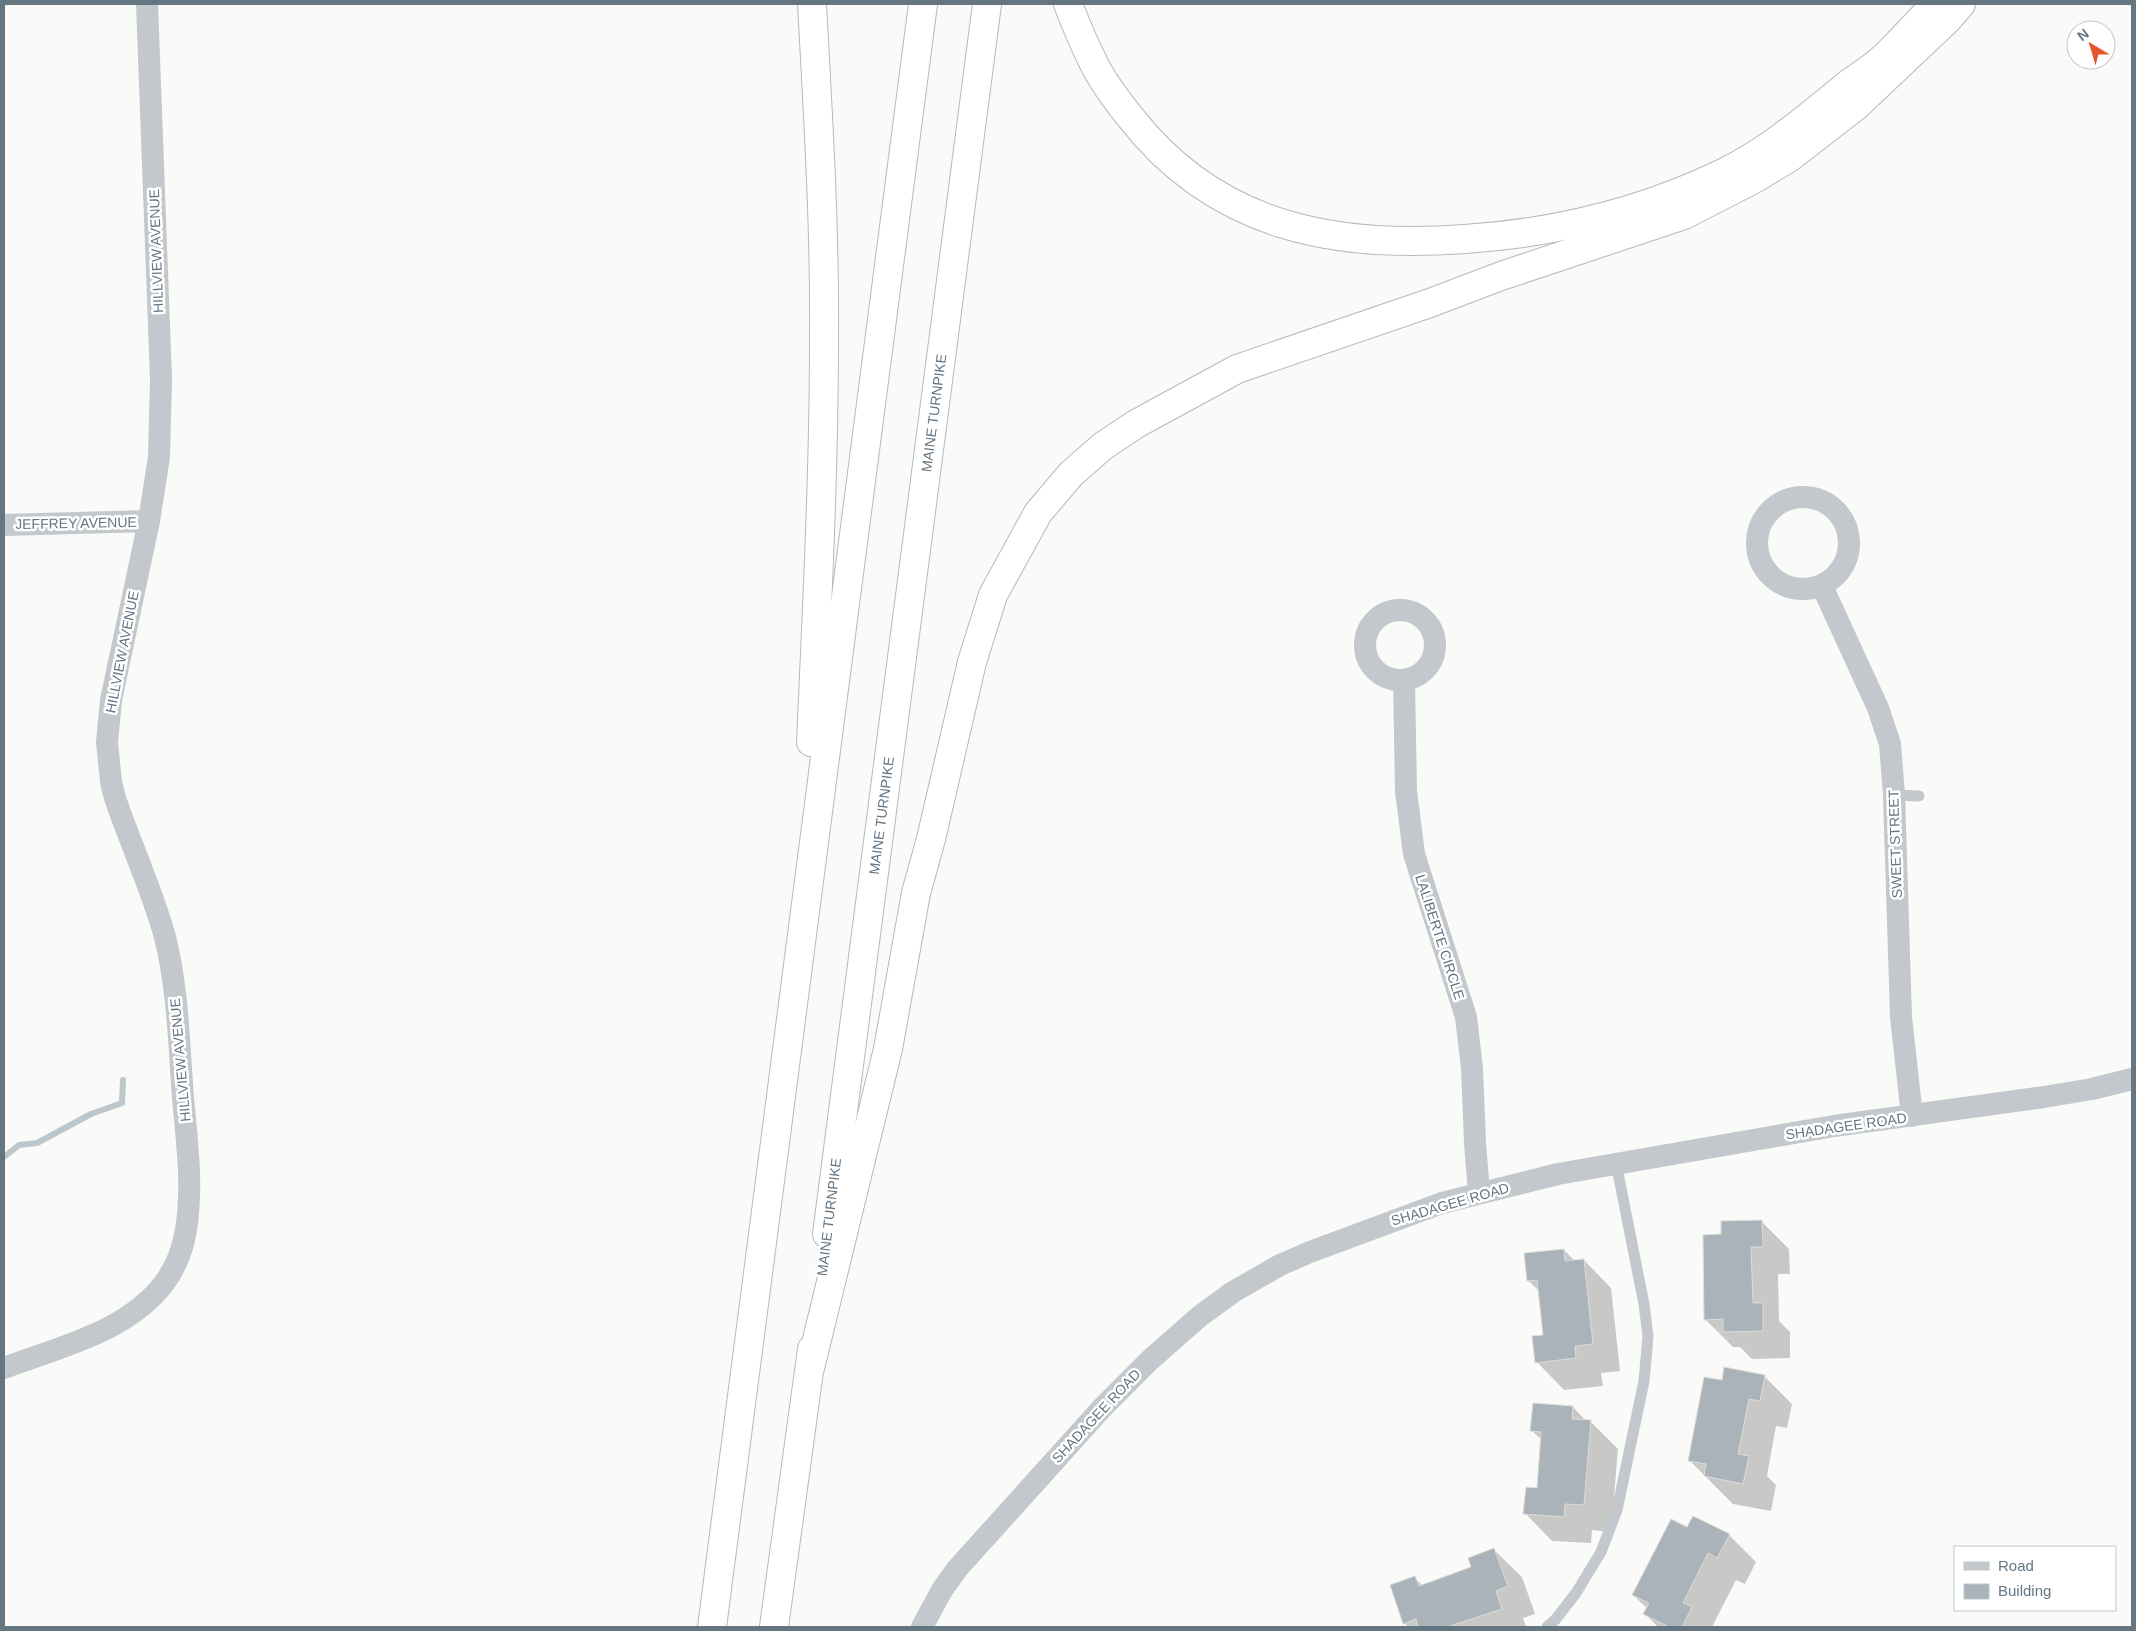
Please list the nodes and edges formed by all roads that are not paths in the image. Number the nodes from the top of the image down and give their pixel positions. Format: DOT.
graph roads {
  1 [pos="147,4"];
  2 [pos="812,4"];
  3 [pos="923,4"];
  4 [pos="987,4"];
  5 [pos="1068,4"];
  6 [pos="1936,4"];
  7 [pos="1960,4"];
  8 [pos="149,522"];
  9 [pos="4,525"];
  10 [pos="1822,586"];
  11 [pos="1404,680"];
  12 [pos="1894,795"];
  13 [pos="1919,796"];
  14 [pos="802,931"];
  15 [pos="2132,1079"];
  16 [pos="1912,1116"];
  17 [pos="1616,1163"];
  18 [pos="1479,1193"];
  19 [pos="4,1368"];
  20 [pos="810,1368"];
  21 [pos="712,1627"];
  22 [pos="774,1627"];
  23 [pos="922,1627"];
  24 [pos="1547,1627"];
  1 -- 8 [label="street, HILLVIEW AVENUE"];
  2 -- 14 [label="highway"];
  3 -- 14 [label="highway"];
  4 -- 20 [label="highway, MAINE TURNPIKE"];
  5 -- 6 [label="highway"];
  7 -- 20 [label="highway"];
  8 -- 9 [label="street, JEFFREY AVENUE"];
  8 -- 19 [label="street, HILLVIEW AVENUE"];
  10 -- 10 [label="street"];
  10 -- 12 [label="street, SWEET STREET"];
  11 -- 18 [label="street, LALIBERTE CIRCLE"];
  12 -- 13 [label="lane"];
  12 -- 16 [label="street, SWEET STREET"];
  14 -- 21 [label="highway"];
  15 -- 16 [label="street, SHADAGEE ROAD"];
  16 -- 17 [label="street, SHADAGEE ROAD"];
  17 -- 18 [label="street, SHADAGEE ROAD"];
  17 -- 24 [label="lane"];
  18 -- 23 [label="street, SHADAGEE ROAD"];
  20 -- 22 [label="highway, MAINE TURNPIKE"];
}
